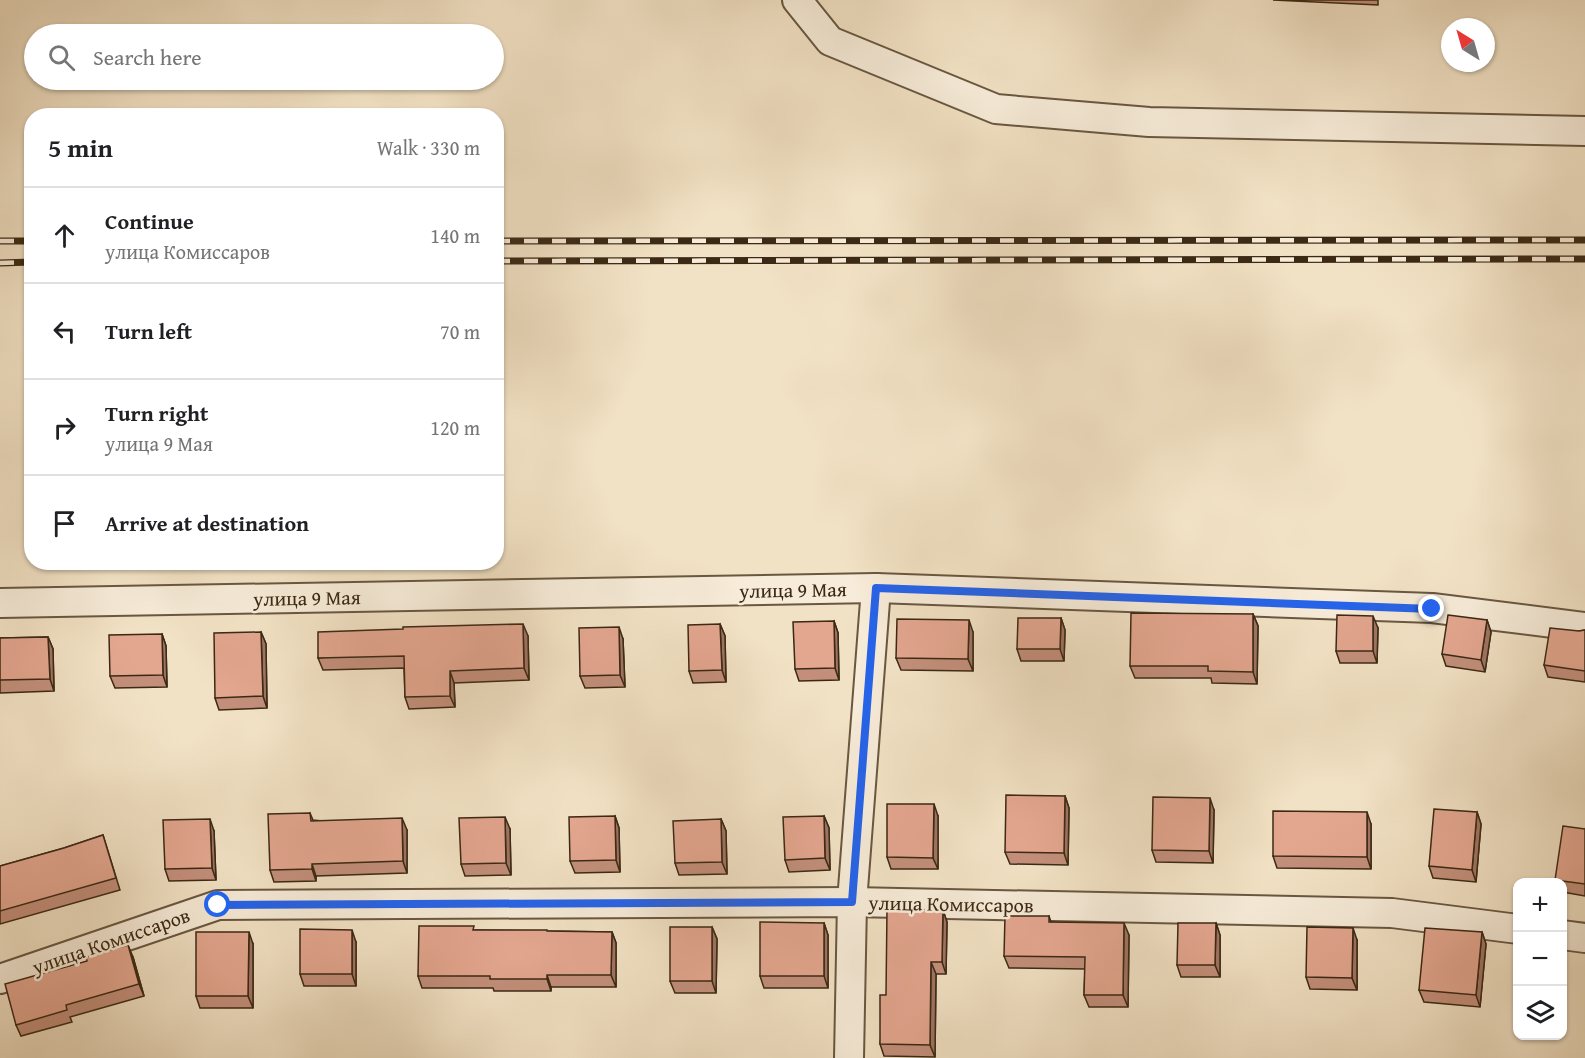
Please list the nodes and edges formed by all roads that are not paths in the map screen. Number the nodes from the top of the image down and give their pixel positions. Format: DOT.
graph roads {
  1 [pos="797,0"];
  2 [pos="1585,131"];
  3 [pos="876,588"];
  4 [pos="0,603"];
  5 [pos="1585,627"];
  6 [pos="852,902"];
  7 [pos="1513,928"];
  8 [pos="1567,936"];
  9 [pos="1585,938"];
  10 [pos="0,979"];
  11 [pos="849,1058"];
  1 -- 2 [label="street"];
  3 -- 4 [label="street, улица 9 Мая"];
  3 -- 5 [label="street, улица 9 Мая"];
  3 -- 6 [label="street"];
  6 -- 7 [label="street, улица Комиссаров"];
  6 -- 10 [label="street, улица Комиссаров"];
  6 -- 11 [label="street"];
  8 -- 9 [label="street"];
}
